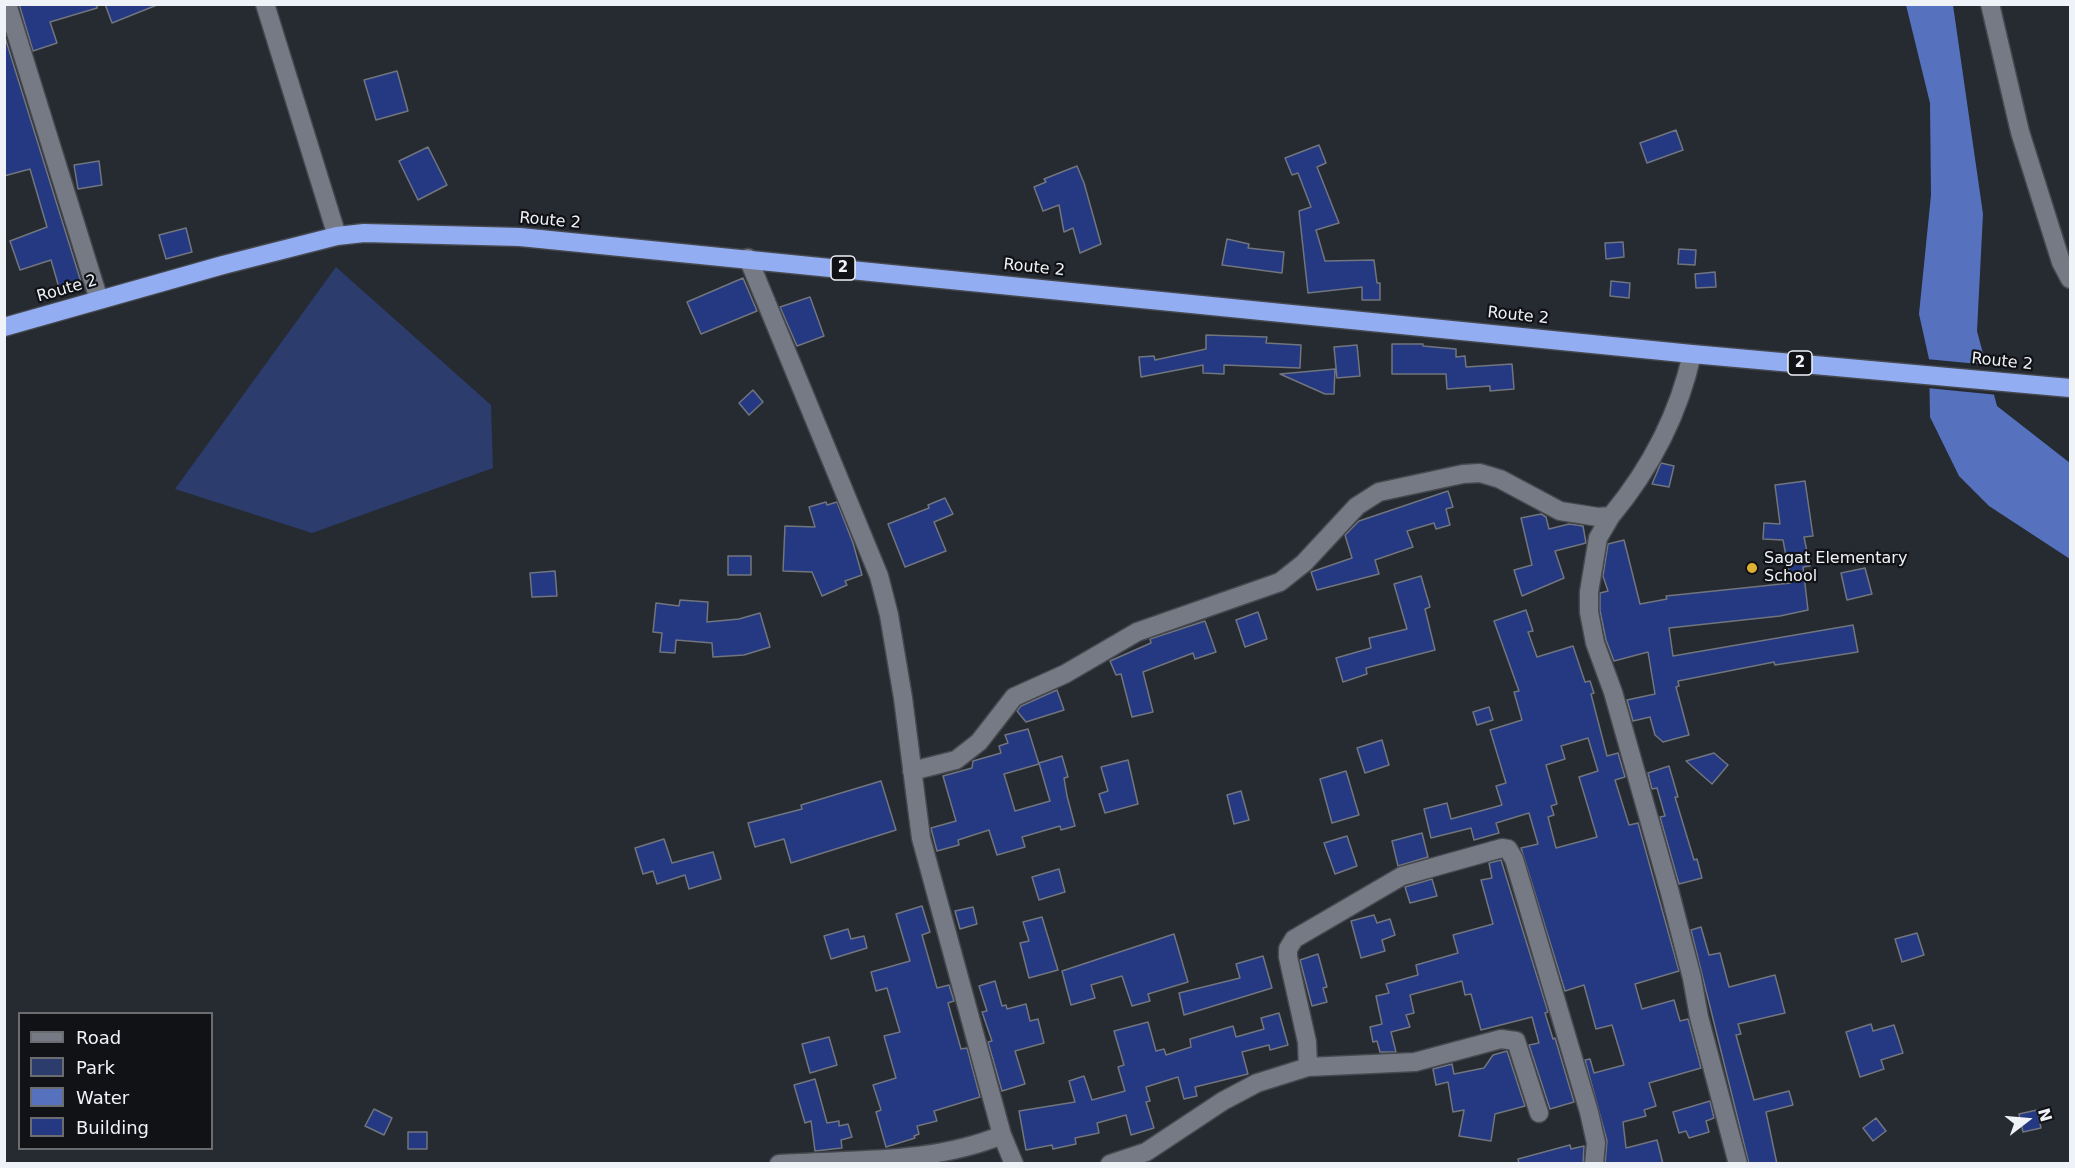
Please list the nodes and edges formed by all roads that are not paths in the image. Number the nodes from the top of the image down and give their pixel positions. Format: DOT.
graph roads {
  1 [pos="7,4"];
  2 [pos="265,4"];
  3 [pos="1990,4"];
  4 [pos="337,236"];
  5 [pos="748,258"];
  6 [pos="2070,279"];
  7 [pos="99,300"];
  8 [pos="4,327"];
  9 [pos="1692,354"];
  10 [pos="2070,388"];
  11 [pos="1611,516"];
  12 [pos="912,771"];
  13 [pos="1308,1067"];
  14 [pos="1539,1113"];
  15 [pos="1002,1135"];
  16 [pos="779,1164"];
  17 [pos="1014,1164"];
  18 [pos="1110,1164"];
  19 [pos="1594,1164"];
  20 [pos="1738,1164"];
  1 -- 7 [label="street"];
  2 -- 4 [label="street"];
  3 -- 6 [label="street"];
  4 -- 5 [label="highway, Route 2 / 2"];
  4 -- 7 [label="highway, Route 2 / 2"];
  5 -- 9 [label="highway, Route 2 / 2"];
  5 -- 12 [label="street"];
  7 -- 8 [label="highway, Route 2 / 2"];
  9 -- 10 [label="highway, Route 2 / 2"];
  9 -- 11 [label="street"];
  11 -- 12 [label="street"];
  11 -- 20 [label="street"];
  12 -- 15 [label="street"];
  13 -- 14 [label="street"];
  13 -- 18 [label="street"];
  13 -- 19 [label="street"];
  15 -- 16 [label="street"];
  15 -- 17 [label="street"];
}
